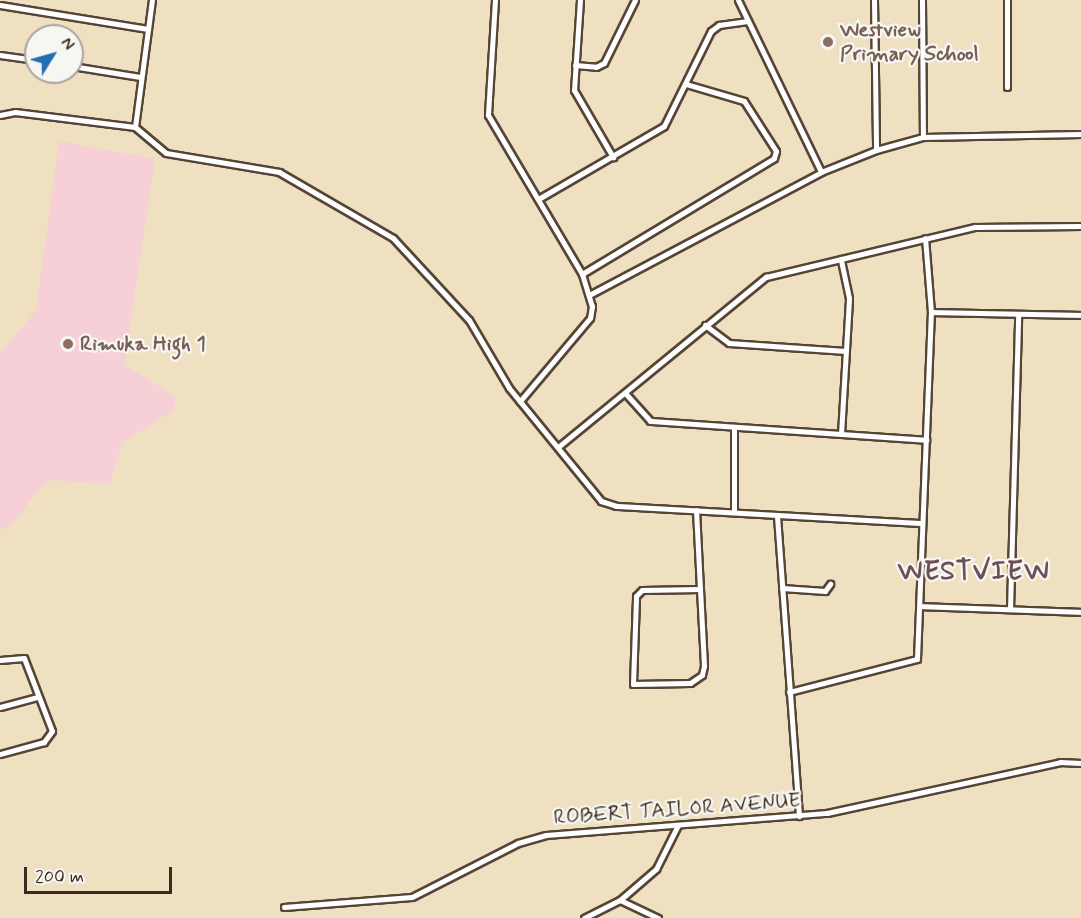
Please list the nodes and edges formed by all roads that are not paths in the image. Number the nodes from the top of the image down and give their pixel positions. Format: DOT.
graph roads {
  1 [pos="152,0"];
  2 [pos="495,0"];
  3 [pos="580,0"];
  4 [pos="634,0"];
  5 [pos="738,0"];
  6 [pos="874,0"];
  7 [pos="922,0"];
  8 [pos="1007,0"];
  9 [pos="0,5"];
  10 [pos="747,21"];
  11 [pos="148,29"];
  12 [pos="0,55"];
  13 [pos="24,58"];
  14 [pos="575,65"];
  15 [pos="84,68"];
  16 [pos="140,77"];
  17 [pos="686,84"];
  18 [pos="1007,87"];
  19 [pos="0,115"];
  20 [pos="135,127"];
  21 [pos="1081,134"];
  22 [pos="923,137"];
  23 [pos="876,150"];
  24 [pos="613,157"];
  25 [pos="821,172"];
  26 [pos="540,198"];
  27 [pos="1081,226"];
  28 [pos="925,238"];
  29 [pos="841,259"];
  30 [pos="582,274"];
  31 [pos="591,294"];
  32 [pos="931,312"];
  33 [pos="1018,315"];
  34 [pos="1081,315"];
  35 [pos="705,325"];
  36 [pos="846,351"];
  37 [pos="626,394"];
  38 [pos="520,401"];
  39 [pos="734,427"];
  40 [pos="841,434"];
  41 [pos="926,440"];
  42 [pos="558,447"];
  43 [pos="696,510"];
  44 [pos="734,511"];
  45 [pos="777,516"];
  46 [pos="922,523"];
  47 [pos="830,584"];
  48 [pos="782,588"];
  49 [pos="700,589"];
  50 [pos="920,606"];
  51 [pos="1010,609"];
  52 [pos="1081,612"];
  53 [pos="0,660"];
  54 [pos="789,692"];
  55 [pos="38,697"];
  56 [pos="0,707"];
  57 [pos="0,754"];
  58 [pos="1081,763"];
  59 [pos="799,816"];
  60 [pos="678,825"];
  61 [pos="620,900"];
  62 [pos="284,908"];
  63 [pos="584,918"];
  64 [pos="658,918"];
  1 -- 11 [label="street"];
  2 -- 26 [label="street"];
  3 -- 14 [label="street"];
  4 -- 14 [label="street"];
  5 -- 10 [label="street"];
  6 -- 23 [label="street"];
  7 -- 22 [label="street"];
  8 -- 18 [label="street"];
  9 -- 11 [label="street"];
  10 -- 17 [label="street"];
  10 -- 25 [label="street"];
  11 -- 16 [label="street"];
  12 -- 13 [label="street"];
  14 -- 24 [label="street"];
  15 -- 16 [label="street"];
  16 -- 20 [label="street"];
  17 -- 24 [label="street"];
  17 -- 30 [label="street"];
  19 -- 20 [label="street"];
  20 -- 38 [label="street"];
  21 -- 22 [label="street"];
  22 -- 23 [label="street"];
  23 -- 25 [label="street"];
  24 -- 26 [label="street"];
  25 -- 31 [label="street"];
  26 -- 30 [label="street"];
  27 -- 28 [label="street"];
  28 -- 29 [label="street"];
  28 -- 32 [label="street"];
  29 -- 35 [label="street"];
  29 -- 36 [label="street"];
  30 -- 31 [label="street"];
  31 -- 38 [label="street"];
  32 -- 33 [label="street"];
  32 -- 41 [label="street"];
  33 -- 34 [label="street"];
  33 -- 51 [label="street"];
  35 -- 36 [label="street"];
  35 -- 37 [label="street"];
  36 -- 40 [label="street"];
  37 -- 39 [label="street"];
  37 -- 42 [label="street"];
  38 -- 42 [label="street"];
  39 -- 40 [label="street"];
  39 -- 44 [label="street"];
  40 -- 41 [label="street"];
  41 -- 46 [label="street"];
  42 -- 43 [label="street"];
  43 -- 44 [label="street"];
  43 -- 49 [label="street"];
  44 -- 45 [label="street"];
  45 -- 46 [label="street"];
  45 -- 48 [label="street"];
  46 -- 50 [label="street"];
  47 -- 48 [label="street"];
  48 -- 54 [label="street"];
  49 -- 49 [label="street"];
  50 -- 51 [label="street"];
  50 -- 54 [label="street"];
  51 -- 52 [label="street"];
  53 -- 55 [label="street"];
  54 -- 59 [label="street"];
  55 -- 56 [label="street"];
  55 -- 57 [label="street"];
  58 -- 59 [label="street, ROBERT TAILOR AVENUE"];
  59 -- 60 [label="street, ROBERT TAILOR AVENUE"];
  60 -- 61 [label="street"];
  60 -- 62 [label="street, ROBERT TAILOR AVENUE"];
  61 -- 63 [label="street"];
  61 -- 64 [label="street"];
}
